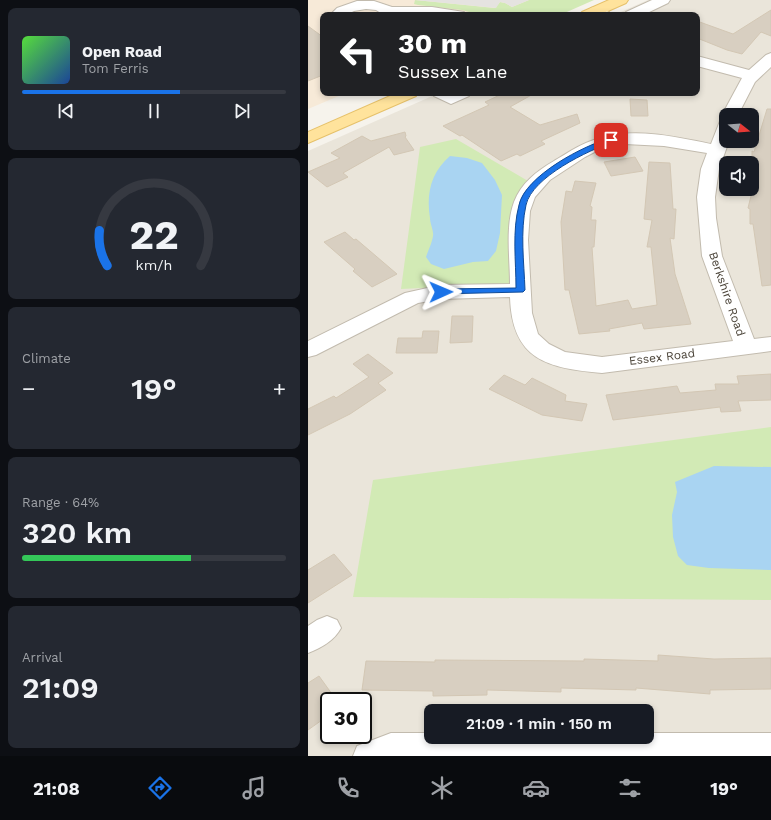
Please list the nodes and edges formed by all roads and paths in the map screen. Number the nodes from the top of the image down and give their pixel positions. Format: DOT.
graph roads {
  1 [pos="621,0"];
  2 [pos="663,0"];
  3 [pos="341,12"];
  4 [pos="389,12"];
  5 [pos="412,12"];
  6 [pos="439,12"];
  7 [pos="600,12"];
  8 [pos="637,12"];
  9 [pos="771,58"];
  10 [pos="700,62"];
  11 [pos="753,76"];
  12 [pos="403,96"];
  13 [pos="446,96"];
  14 [pos="457,96"];
  15 [pos="734,108"];
  16 [pos="308,138"];
  17 [pos="719,142"];
  18 [pos="716,150"];
  19 [pos="520,290"];
  20 [pos="771,344"];
  21 [pos="746,347"];
  22 [pos="308,350"];
  23 [pos="771,747"];
  24 [pos="483,752"];
  25 [pos="368,756"];
  1 -- 7 [label="main road"];
  2 -- 8 [label="street"];
  3 -- 4 [label="street"];
  5 -- 6 [label="street"];
  9 -- 11 [label="street"];
  10 -- 11 [label="street"];
  11 -- 15 [label="street"];
  12 -- 16 [label="main road"];
  13 -- 14 [label="street"];
  17 -- 18 [label="street, Berkshire Road"];
  18 -- 19 [label="street, Essex Road"];
  18 -- 21 [label="street, Berkshire Road"];
  19 -- 21 [label="street, Essex Road"];
  19 -- 22 [label="street"];
  20 -- 21 [label="street, Essex Road"];
  23 -- 24 [label="street"];
  24 -- 25 [label="street"];
}
